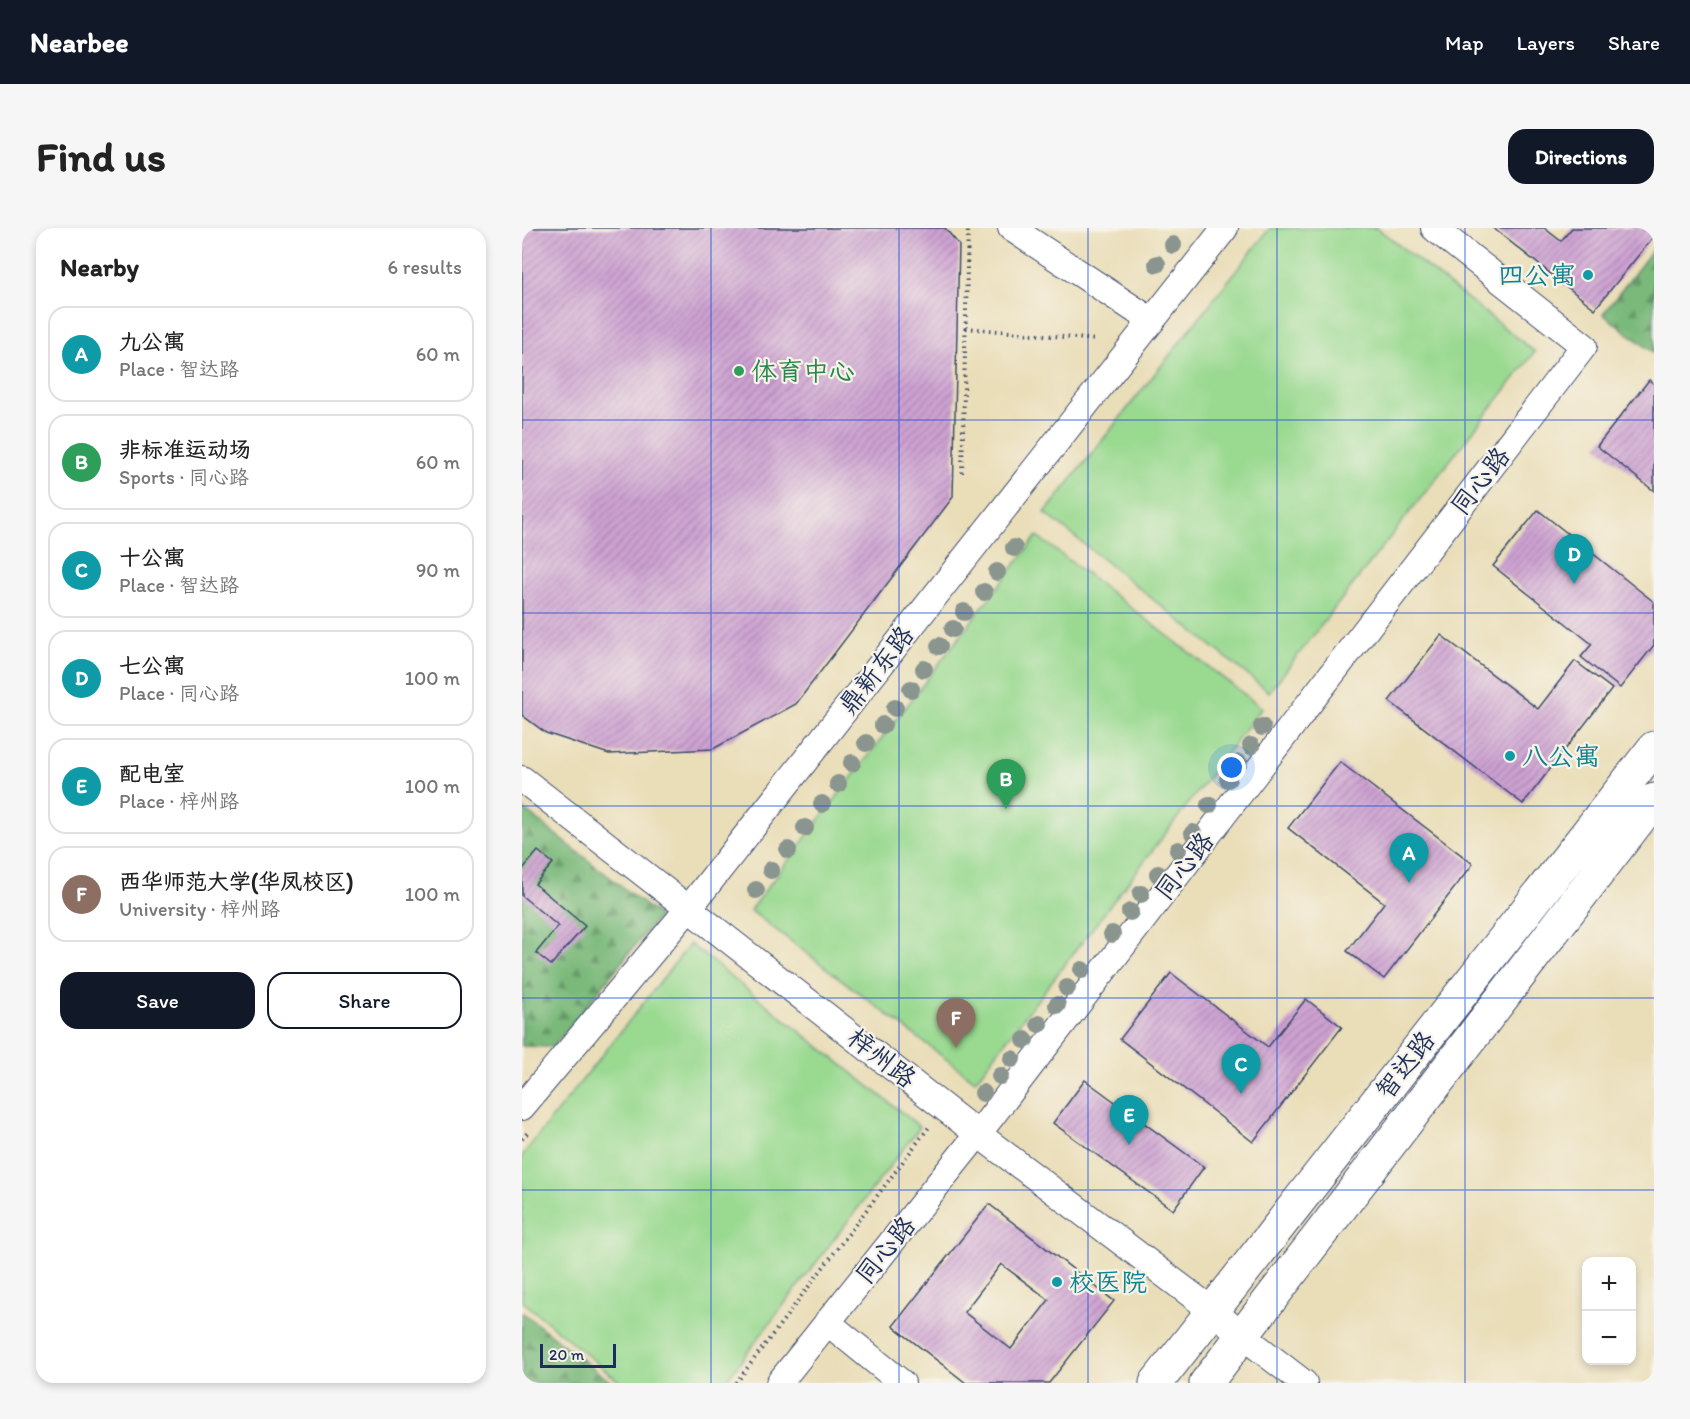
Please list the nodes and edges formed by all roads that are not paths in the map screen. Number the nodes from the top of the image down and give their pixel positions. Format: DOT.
graph roads {
  1 [pos="1011,228"];
  2 [pos="1225,228"];
  3 [pos="1434,228"];
  4 [pos="1152,321"];
  5 [pos="1654,748"];
  6 [pos="522,778"];
  7 [pos="1654,800"];
  8 [pos="689,908"];
  9 [pos="527,1104"];
  10 [pos="978,1134"];
  11 [pos="1213,1311"];
  12 [pos="827,1322"];
  13 [pos="1243,1336"];
  14 [pos="779,1383"];
  15 [pos="902,1383"];
  16 [pos="1156,1383"];
  17 [pos="1206,1383"];
  18 [pos="1304,1383"];
  1 -- 4 [label="street"];
  2 -- 4 [label="street, 鼎新东路"];
  3 -- 10 [label="street, 同心路"];
  4 -- 8 [label="street, 鼎新东路"];
  5 -- 11 [label="street, 智达路"];
  6 -- 8 [label="street, 梓州路"];
  7 -- 13 [label="street, 智达路"];
  8 -- 9 [label="street, 鼎新东路"];
  8 -- 10 [label="street, 梓州路"];
  10 -- 11 [label="street, 梓州路"];
  10 -- 12 [label="street, 同心路"];
  11 -- 13 [label="street, 梓州路"];
  11 -- 16 [label="street, 智达路"];
  12 -- 14 [label="street, 同心路"];
  12 -- 15 [label="street"];
  13 -- 17 [label="street, 智达路"];
  13 -- 18 [label="street, 梓州路"];
}
